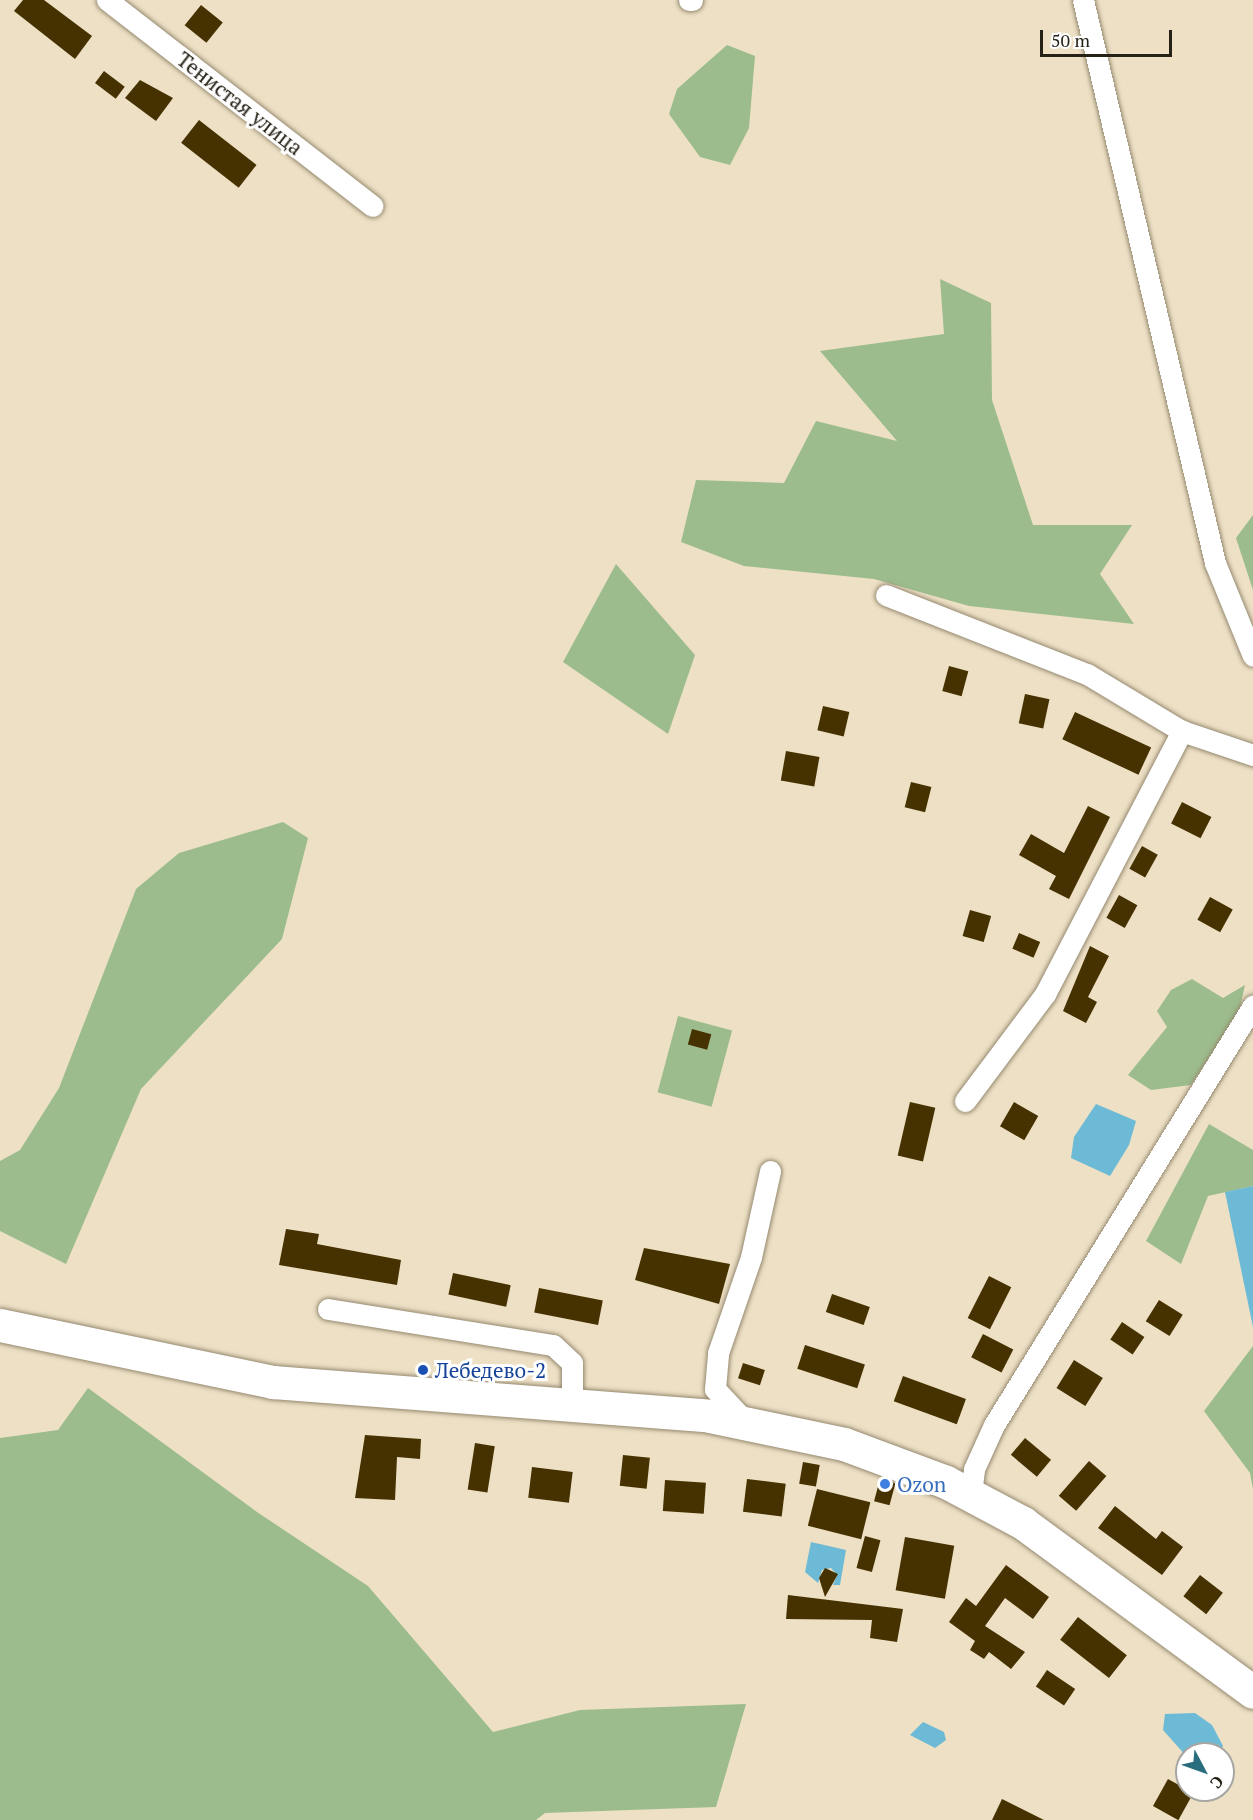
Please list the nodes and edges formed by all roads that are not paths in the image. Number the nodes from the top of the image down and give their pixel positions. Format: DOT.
graph roads {
  1 [pos="107,0"];
  2 [pos="1083,0"];
  3 [pos="373,206"];
  4 [pos="886,595"];
  5 [pos="1253,656"];
  6 [pos="1182,731"];
  7 [pos="1253,755"];
  8 [pos="1253,1006"];
  9 [pos="965,1101"];
  10 [pos="770,1171"];
  11 [pos="328,1309"];
  12 [pos="0,1325"];
  13 [pos="572,1407"];
  14 [pos="745,1421"];
  15 [pos="971,1494"];
  16 [pos="1253,1692"];
  1 -- 3 [label="street, Тенистая улица"];
  2 -- 5 [label="street"];
  4 -- 6 [label="street"];
  6 -- 7 [label="street"];
  6 -- 9 [label="street"];
  8 -- 15 [label="street"];
  10 -- 14 [label="street"];
  11 -- 13 [label="street"];
  12 -- 13 [label="main road"];
  13 -- 14 [label="main road"];
  14 -- 15 [label="main road"];
  15 -- 16 [label="main road"];
}
